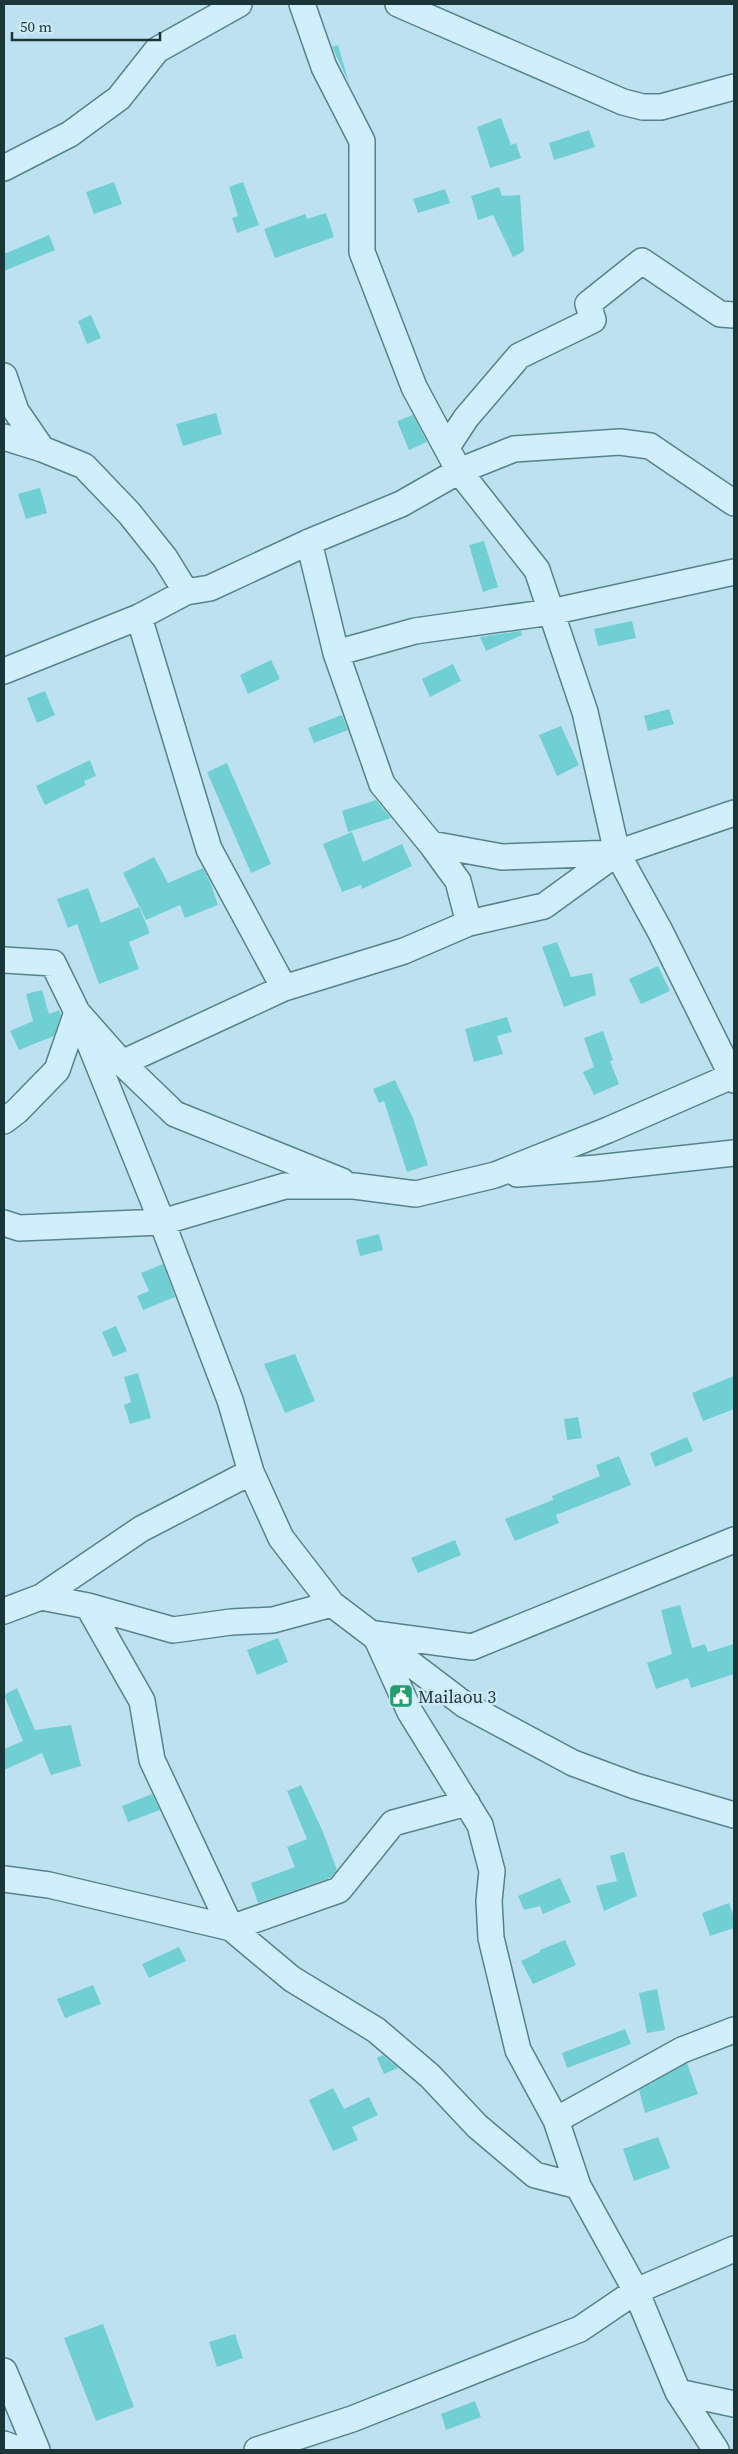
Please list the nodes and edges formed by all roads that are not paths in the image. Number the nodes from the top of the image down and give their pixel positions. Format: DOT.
graph roads {
  1 [pos="239,4"];
  2 [pos="302,4"];
  3 [pos="398,4"];
  4 [pos="734,87"];
  5 [pos="4,168"];
  6 [pos="734,315"];
  7 [pos="4,376"];
  8 [pos="4,437"];
  9 [pos="447,447"];
  10 [pos="42,449"];
  11 [pos="459,471"];
  12 [pos="734,503"];
  13 [pos="309,542"];
  14 [pos="734,572"];
  15 [pos="186,592"];
  16 [pos="550,612"];
  17 [pos="140,617"];
  18 [pos="336,653"];
  19 [pos="4,671"];
  20 [pos="734,813"];
  21 [pos="431,844"];
  22 [pos="617,853"];
  23 [pos="469,923"];
  24 [pos="4,960"];
  25 [pos="284,988"];
  26 [pos="78,1012"];
  27 [pos="122,1063"];
  28 [pos="733,1077"];
  29 [pos="4,1121"];
  30 [pos="734,1153"];
  31 [pos="495,1175"];
  32 [pos="354,1186"];
  33 [pos="162,1222"];
  34 [pos="4,1223"];
  35 [pos="251,1472"];
  36 [pos="734,1540"];
  37 [pos="41,1597"];
  38 [pos="332,1604"];
  39 [pos="88,1606"];
  40 [pos="4,1611"];
  41 [pos="375,1634"];
  42 [pos="467,1803"];
  43 [pos="734,1815"];
  44 [pos="4,1879"];
  45 [pos="231,1928"];
  46 [pos="734,2030"];
  47 [pos="556,2120"];
  48 [pos="578,2186"];
  49 [pos="734,2249"];
  50 [pos="636,2291"];
  51 [pos="4,2371"];
  52 [pos="678,2392"];
  53 [pos="734,2404"];
  54 [pos="4,2444"];
  55 [pos="20,2450"];
  56 [pos="36,2450"];
  57 [pos="257,2450"];
  58 [pos="716,2450"];
  1 -- 5 [label="street"];
  2 -- 9 [label="street"];
  3 -- 4 [label="street"];
  6 -- 9 [label="street"];
  7 -- 10 [label="street"];
  8 -- 10 [label="street"];
  9 -- 11 [label="street"];
  10 -- 15 [label="street"];
  11 -- 12 [label="street"];
  11 -- 13 [label="street"];
  11 -- 16 [label="street"];
  13 -- 15 [label="street"];
  13 -- 18 [label="street"];
  14 -- 16 [label="street"];
  15 -- 17 [label="street"];
  16 -- 18 [label="street"];
  16 -- 22 [label="street"];
  17 -- 19 [label="street"];
  17 -- 25 [label="street"];
  18 -- 21 [label="street"];
  20 -- 22 [label="street"];
  21 -- 22 [label="street"];
  21 -- 23 [label="street"];
  22 -- 23 [label="street"];
  22 -- 28 [label="street"];
  23 -- 25 [label="street"];
  24 -- 26 [label="street"];
  25 -- 27 [label="street"];
  26 -- 27 [label="street"];
  26 -- 29 [label="street"];
  26 -- 33 [label="street"];
  27 -- 32 [label="street"];
  28 -- 31 [label="street"];
  30 -- 31 [label="street"];
  31 -- 32 [label="street"];
  32 -- 33 [label="street"];
  33 -- 34 [label="street"];
  33 -- 35 [label="street"];
  35 -- 37 [label="street"];
  35 -- 38 [label="street"];
  36 -- 41 [label="street"];
  37 -- 39 [label="street"];
  37 -- 40 [label="street"];
  38 -- 39 [label="street"];
  38 -- 41 [label="street"];
  39 -- 45 [label="street"];
  41 -- 42 [label="street"];
  41 -- 43 [label="street"];
  42 -- 45 [label="street"];
  42 -- 47 [label="street"];
  44 -- 45 [label="street"];
  45 -- 48 [label="street"];
  46 -- 47 [label="street"];
  47 -- 48 [label="street"];
  48 -- 50 [label="street"];
  49 -- 50 [label="street"];
  50 -- 52 [label="street"];
  50 -- 57 [label="street"];
  51 -- 56 [label="street"];
  52 -- 53 [label="street"];
  52 -- 58 [label="street"];
  54 -- 55 [label="street"];
}
